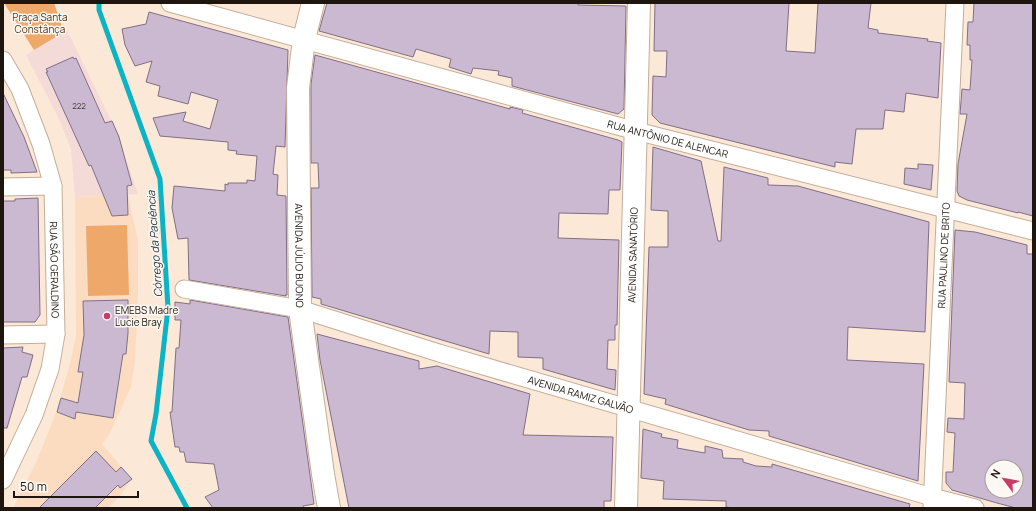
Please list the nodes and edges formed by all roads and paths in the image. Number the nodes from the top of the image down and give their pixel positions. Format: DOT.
graph roads {
  1 [pos="170,3"];
  2 [pos="313,3"];
  3 [pos="639,3"];
  4 [pos="955,3"];
  5 [pos="304,39"];
  6 [pos="3,60"];
  7 [pos="636,131"];
  8 [pos="53,186"];
  9 [pos="3,187"];
  10 [pos="944,208"];
  11 [pos="1033,231"];
  12 [pos="184,289"];
  13 [pos="300,309"];
  14 [pos="56,334"];
  15 [pos="3,335"];
  16 [pos="628,408"];
  17 [pos="3,480"];
  18 [pos="932,503"];
  19 [pos="329,508"];
  20 [pos="626,508"];
  21 [pos="975,508"];
  1 -- 5 [label="street, RUA ANTÔNIO DE ALENCAR"];
  2 -- 5 [label="street, AVENIDA JÚLIO BUONO"];
  3 -- 7 [label="street, AVENIDA SANATÓRIO"];
  4 -- 10 [label="street, RUA PAULINO DE BRITO"];
  5 -- 7 [label="street, RUA ANTÔNIO DE ALENCAR"];
  5 -- 13 [label="street, AVENIDA JÚLIO BUONO"];
  6 -- 8 [label="street, RUA SÃO GERALDINO"];
  7 -- 10 [label="street, RUA ANTÔNIO DE ALENCAR"];
  7 -- 16 [label="street, AVENIDA SANATÓRIO"];
  8 -- 9 [label="street"];
  8 -- 14 [label="street, RUA SÃO GERALDINO"];
  10 -- 11 [label="street, RUA ANTÔNIO DE ALENCAR"];
  10 -- 18 [label="street, RUA PAULINO DE BRITO"];
  12 -- 13 [label="street, AVENIDA RAMIZ GALVÃO"];
  13 -- 16 [label="street, AVENIDA RAMIZ GALVÃO"];
  13 -- 19 [label="street, AVENIDA JÚLIO BUONO"];
  14 -- 15 [label="street"];
  14 -- 17 [label="street, RUA SÃO GERALDINO"];
  16 -- 18 [label="street, AVENIDA RAMIZ GALVÃO"];
  16 -- 20 [label="street, AVENIDA SANATÓRIO"];
  18 -- 21 [label="street, AVENIDA RAMIZ GALVÃO"];
}
